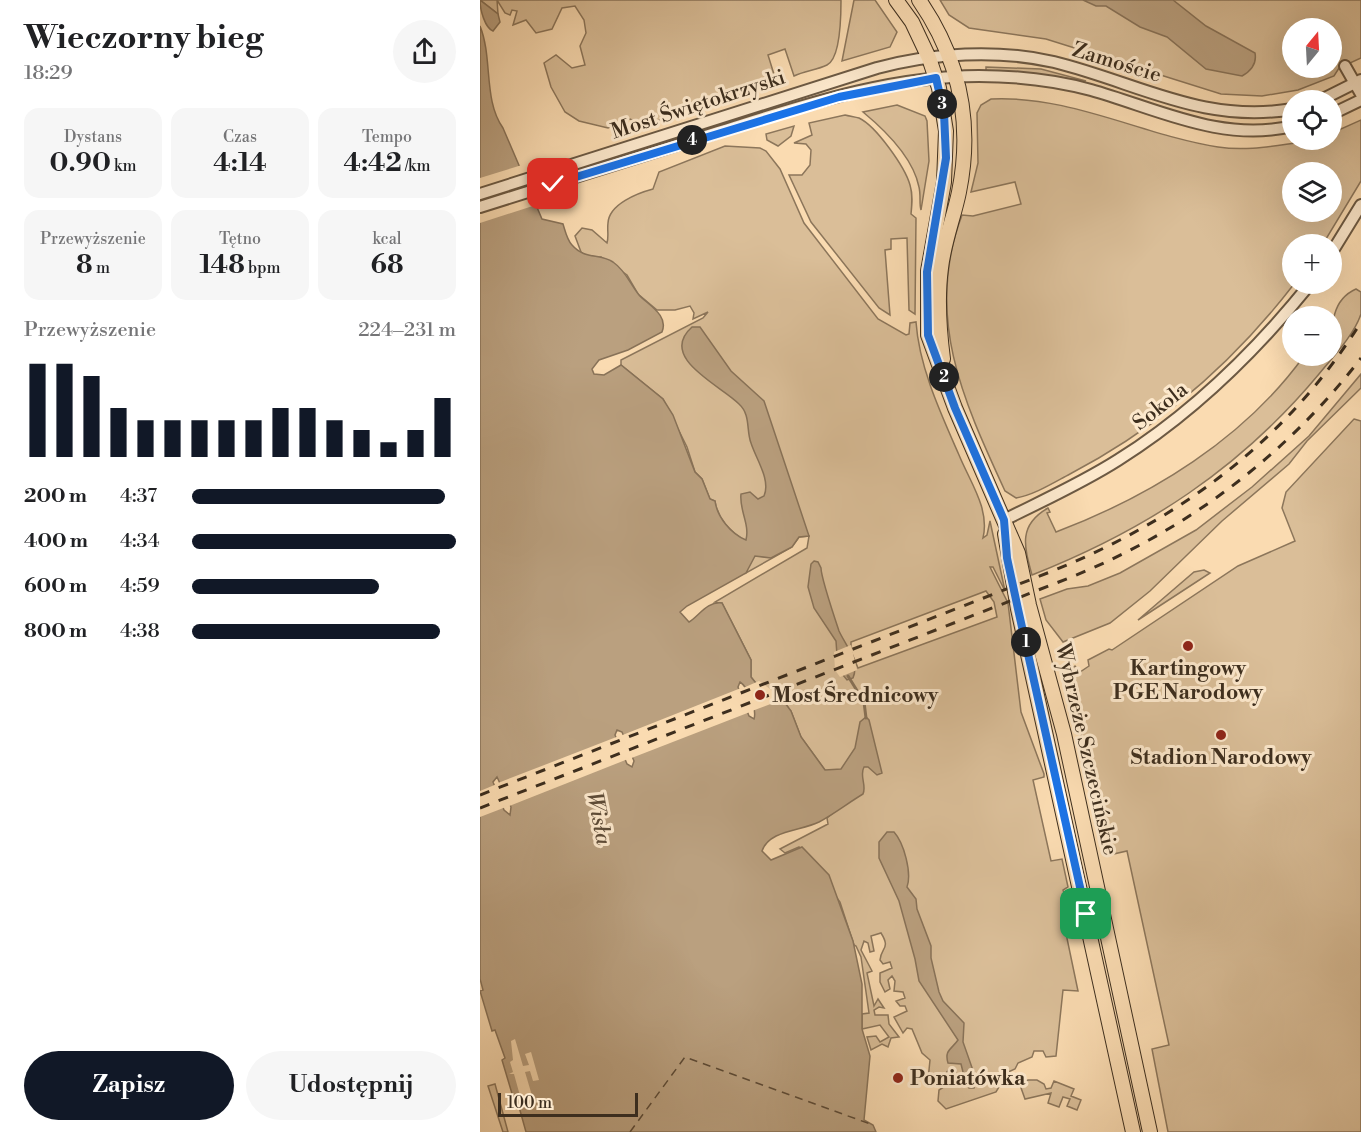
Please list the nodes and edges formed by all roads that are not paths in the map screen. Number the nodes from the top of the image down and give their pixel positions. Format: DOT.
graph roads {
  1 [pos="896,0"];
  2 [pos="919,0"];
  3 [pos="950,56"];
  4 [pos="929,58"];
  5 [pos="1345,66"];
  6 [pos="956,77"];
  7 [pos="936,78"];
  8 [pos="1358,82"];
  9 [pos="1342,90"];
  10 [pos="1361,94"];
  11 [pos="1361,100"];
  12 [pos="1342,109"];
  13 [pos="1282,110"];
  14 [pos="1282,127"];
  15 [pos="480,194"];
  16 [pos="1361,205"];
  17 [pos="480,207"];
  18 [pos="1342,236"];
  19 [pos="1301,294"];
  20 [pos="945,379"];
  21 [pos="1004,520"];
  22 [pos="1133,1132"];
  23 [pos="1150,1132"];
  1 -- 4 [label="main road, Wybrzeże Szczecińskie"];
  2 -- 3 [label="main road, Wybrzeże Szczecińskie"];
  3 -- 4 [label="street, Zamoście"];
  3 -- 6 [label="main road, Wybrzeże Szczecińskie"];
  3 -- 13 [label="street, Zamoście"];
  4 -- 7 [label="main road, Wybrzeże Szczecińskie"];
  4 -- 15 [label="street, Most Świętokrzyski"];
  5 -- 8 [label="street"];
  6 -- 7 [label="street, Zamoście"];
  6 -- 14 [label="street, Zamoście"];
  6 -- 20 [label="main road, Wybrzeże Szczecińskie"];
  7 -- 17 [label="street, Most Świętokrzyski"];
  7 -- 20 [label="main road, Wybrzeże Szczecińskie"];
  8 -- 9 [label="street"];
  8 -- 10 [label="street"];
  11 -- 12 [label="street"];
  16 -- 18 [label="street"];
  19 -- 21 [label="street, Sokola"];
  20 -- 21 [label="main road, Wybrzeże Szczecińskie"];
  21 -- 22 [label="main road, Wybrzeże Szczecińskie"];
  21 -- 23 [label="main road, Wybrzeże Szczecińskie"];
}
